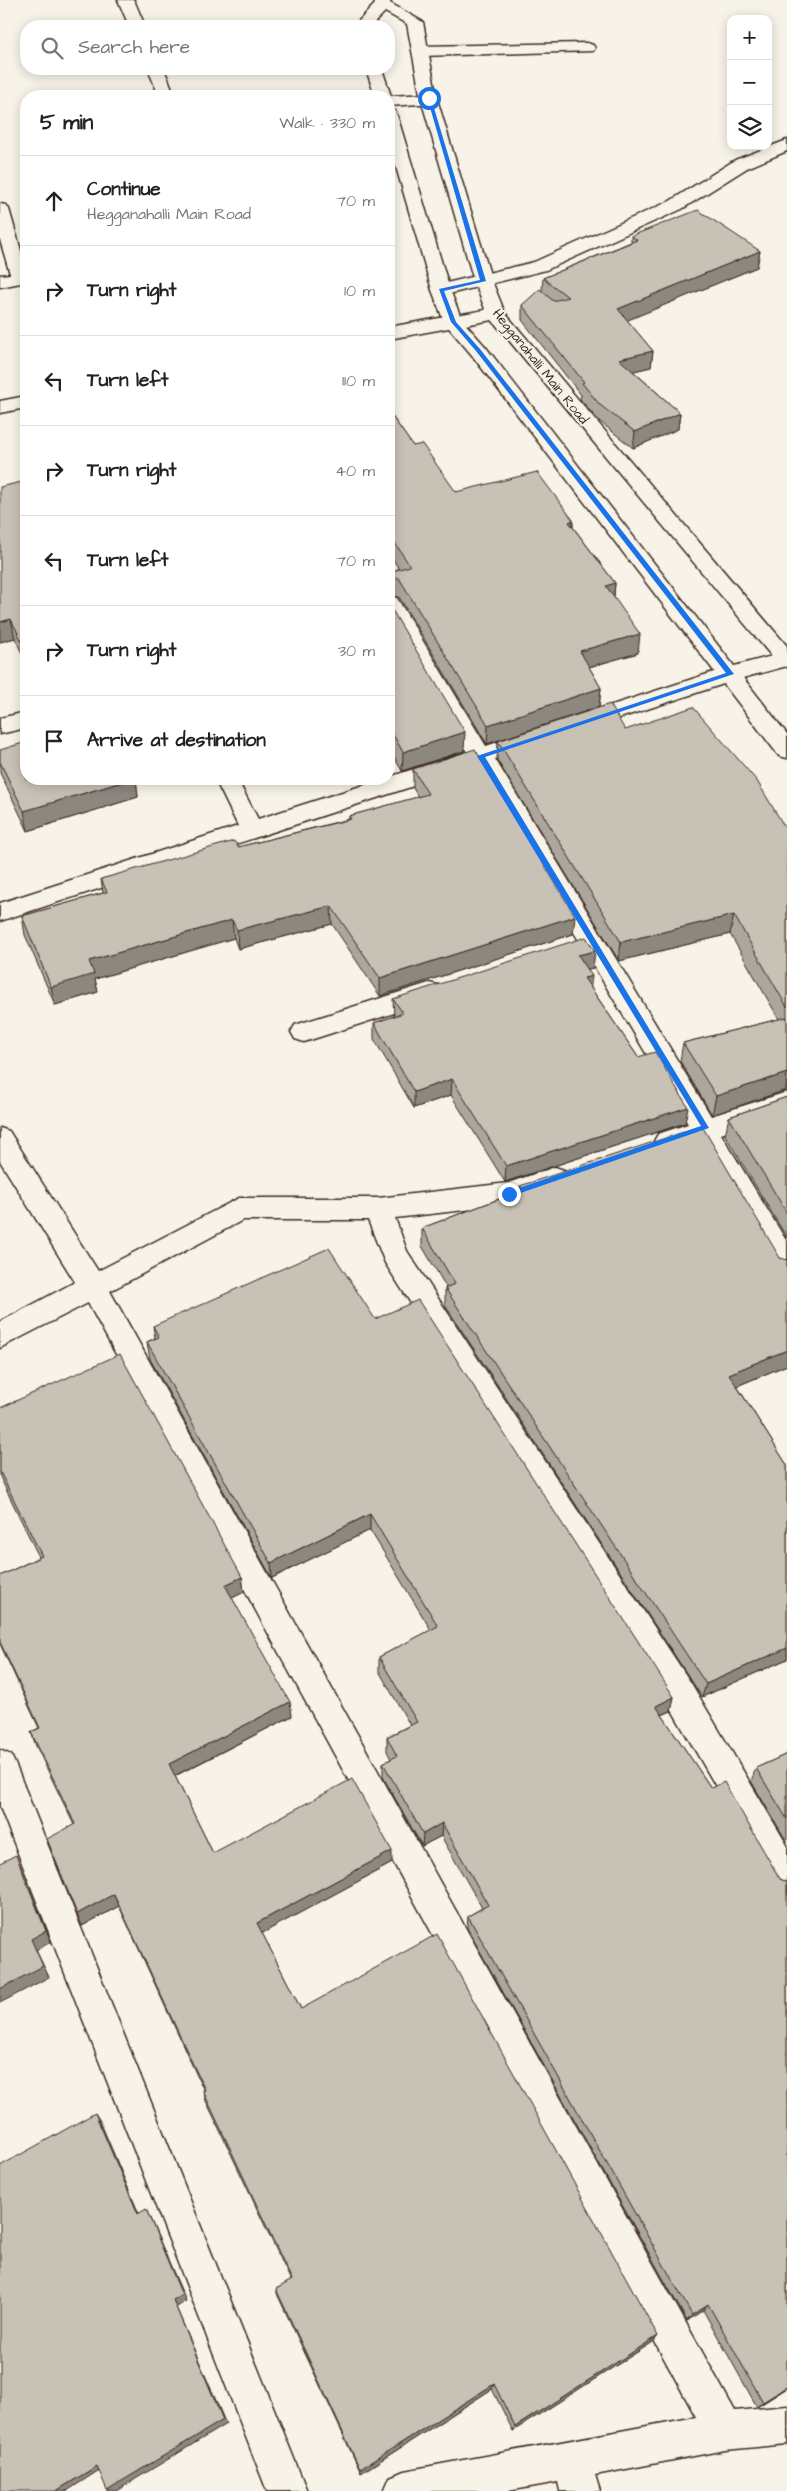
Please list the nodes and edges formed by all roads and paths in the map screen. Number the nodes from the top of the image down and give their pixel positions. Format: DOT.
graph roads {
  1 [pos="126,0"];
  2 [pos="382,2"];
  3 [pos="135,20"];
  4 [pos="367,20"];
  5 [pos="587,48"];
  6 [pos="421,51"];
  7 [pos="158,75"];
  8 [pos="376,75"];
  9 [pos="165,90"];
  10 [pos="381,90"];
  11 [pos="429,98"];
  12 [pos="395,101"];
  13 [pos="395,135"];
  14 [pos="787,145"];
  15 [pos="0,209"];
  16 [pos="20,272"];
  17 [pos="0,281"];
  18 [pos="483,281"];
  19 [pos="20,282"];
  20 [pos="441,290"];
  21 [pos="496,314"];
  22 [pos="453,322"];
  23 [pos="395,332"];
  24 [pos="20,403"];
  25 [pos="0,408"];
  26 [pos="395,613"];
  27 [pos="787,659"];
  28 [pos="730,674"];
  29 [pos="20,721"];
  30 [pos="0,726"];
  31 [pos="787,750"];
  32 [pos="480,756"];
  33 [pos="395,784"];
  34 [pos="229,785"];
  35 [pos="391,785"];
  36 [pos="252,830"];
  37 [pos="0,912"];
  38 [pos="592,939"];
  39 [pos="564,948"];
  40 [pos="453,984"];
  41 [pos="304,1032"];
  42 [pos="787,1102"];
  43 [pos="706,1128"];
  44 [pos="0,1138"];
  45 [pos="640,1150"];
  46 [pos="575,1172"];
  47 [pos="378,1209"];
  48 [pos="787,1266"];
  49 [pos="92,1285"];
  50 [pos="0,1336"];
  51 [pos="0,1766"];
  52 [pos="787,1878"];
  53 [pos="787,2425"];
  54 [pos="725,2431"];
  55 [pos="576,2476"];
  56 [pos="286,2491"];
  57 [pos="404,2491"];
  1 -- 3 [label="street"];
  2 -- 4 [label="street"];
  2 -- 6 [label="street, Hegganahalli Main Road"];
  5 -- 6 [label="street"];
  6 -- 11 [label="street, Hegganahalli Main Road"];
  7 -- 9 [label="street"];
  8 -- 10 [label="street"];
  11 -- 12 [label="street"];
  11 -- 18 [label="street, Hegganahalli Main Road"];
  13 -- 20 [label="street"];
  14 -- 18 [label="street"];
  15 -- 16 [label="street"];
  17 -- 19 [label="street"];
  18 -- 20 [label="street"];
  18 -- 21 [label="street, Hegganahalli Main Road"];
  20 -- 22 [label="street"];
  21 -- 22 [label="street"];
  21 -- 27 [label="street, Hegganahalli Main Road"];
  22 -- 23 [label="street"];
  22 -- 28 [label="street"];
  24 -- 25 [label="street"];
  26 -- 32 [label="street"];
  27 -- 28 [label="street"];
  28 -- 31 [label="street"];
  28 -- 32 [label="street"];
  29 -- 30 [label="street"];
  32 -- 33 [label="street"];
  32 -- 38 [label="street"];
  34 -- 36 [label="street"];
  35 -- 36 [label="street"];
  36 -- 37 [label="street"];
  38 -- 39 [label="street"];
  38 -- 43 [label="street"];
  40 -- 41 [label="street"];
  42 -- 43 [label="street"];
  43 -- 45 [label="street"];
  43 -- 48 [label="street"];
  44 -- 49 [label="street"];
  46 -- 47 [label="street"];
  47 -- 49 [label="street"];
  47 -- 52 [label="street"];
  49 -- 50 [label="street"];
  49 -- 54 [label="street"];
  51 -- 56 [label="street"];
  53 -- 54 [label="street"];
  54 -- 55 [label="street"];
  55 -- 57 [label="street"];
}
